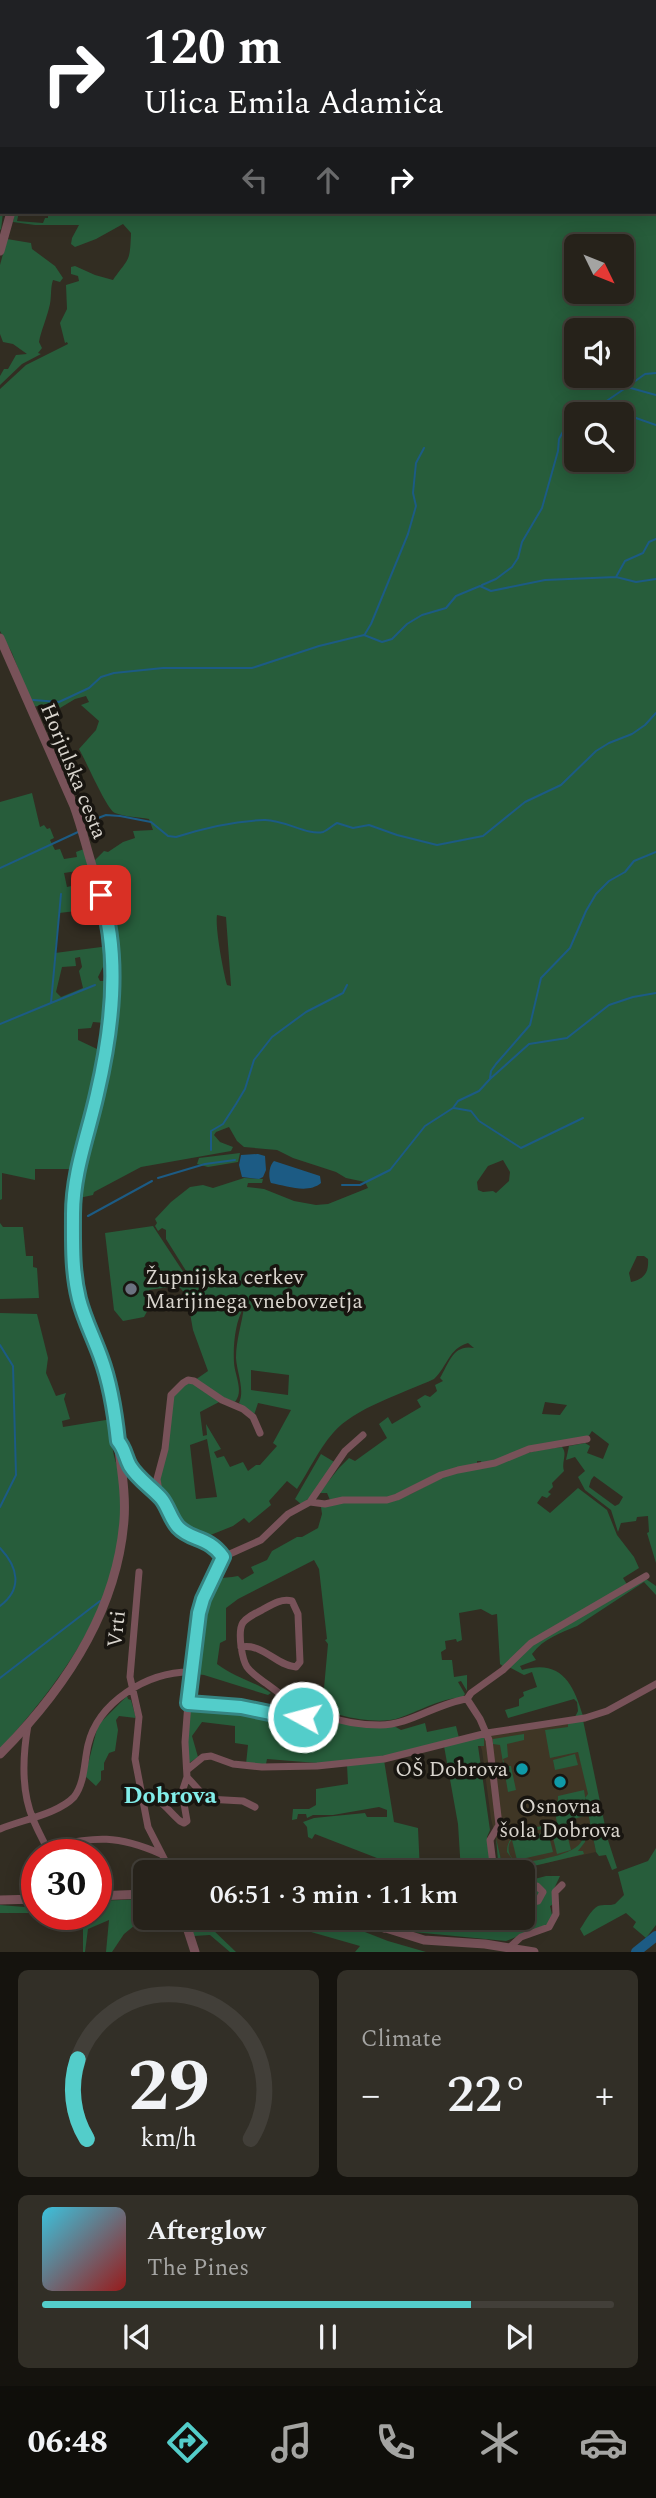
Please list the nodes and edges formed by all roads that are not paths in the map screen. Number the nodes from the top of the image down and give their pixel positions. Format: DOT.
graph roads {
  1 [pos="10,214"];
  2 [pos="0,251"];
  3 [pos="0,638"];
  4 [pos="260,1433"];
  5 [pos="363,1435"];
  6 [pos="586,1439"];
  7 [pos="118,1441"];
  8 [pos="161,1498"];
  9 [pos="310,1502"];
  10 [pos="223,1557"];
  11 [pos="139,1572"];
  12 [pos="646,1576"];
  13 [pos="241,1647"];
  14 [pos="190,1672"];
  15 [pos="656,1684"];
  16 [pos="132,1689"];
  17 [pos="467,1699"];
  18 [pos="188,1703"];
  19 [pos="317,1714"];
  20 [pos="29,1724"];
  21 [pos="487,1733"];
  22 [pos="0,1754"];
  23 [pos="187,1774"];
  24 [pos="144,1796"];
  25 [pos="255,1807"];
  26 [pos="32,1819"];
  27 [pos="0,1829"];
  28 [pos="42,1839"];
  29 [pos="112,1840"];
  30 [pos="161,1854"];
  31 [pos="164,1860"];
  32 [pos="492,1860"];
  33 [pos="562,1885"];
  34 [pos="535,1886"];
  35 [pos="133,1894"];
  36 [pos="112,1895"];
  37 [pos="21,1899"];
  38 [pos="0,1900"];
  39 [pos="535,1901"];
  40 [pos="188,1930"];
  41 [pos="388,1930"];
  42 [pos="510,1947"];
  43 [pos="195,1952"];
  44 [pos="534,1952"];
  1 -- 2 [label="street"];
  3 -- 7 [label="street, Horjulska cesta"];
  4 -- 8 [label="street"];
  5 -- 9 [label="street"];
  6 -- 9 [label="street"];
  7 -- 8 [label="street"];
  7 -- 20 [label="street, Horjulska cesta"];
  8 -- 10 [label="street"];
  9 -- 10 [label="street"];
  10 -- 14 [label="street"];
  11 -- 16 [label="street, Vrti"];
  12 -- 17 [label="street"];
  13 -- 13 [label="street"];
  13 -- 19 [label="street"];
  14 -- 16 [label="street"];
  14 -- 18 [label="street"];
  15 -- 21 [label="street"];
  16 -- 24 [label="street"];
  16 -- 26 [label="street"];
  17 -- 19 [label="street"];
  17 -- 21 [label="street"];
  18 -- 19 [label="street"];
  18 -- 23 [label="street"];
  20 -- 22 [label="street, Horjulska cesta"];
  20 -- 26 [label="street"];
  21 -- 23 [label="street"];
  21 -- 32 [label="street"];
  23 -- 24 [label="street"];
  23 -- 25 [label="street"];
  24 -- 30 [label="street"];
  26 -- 27 [label="street"];
  26 -- 28 [label="street"];
  29 -- 30 [label="street"];
  30 -- 31 [label="street"];
  33 -- 42 [label="street"];
  34 -- 39 [label="street"];
  35 -- 36 [label="street"];
  37 -- 38 [label="street"];
  40 -- 43 [label="street"];
  41 -- 42 [label="street"];
  42 -- 44 [label="street"];
}
